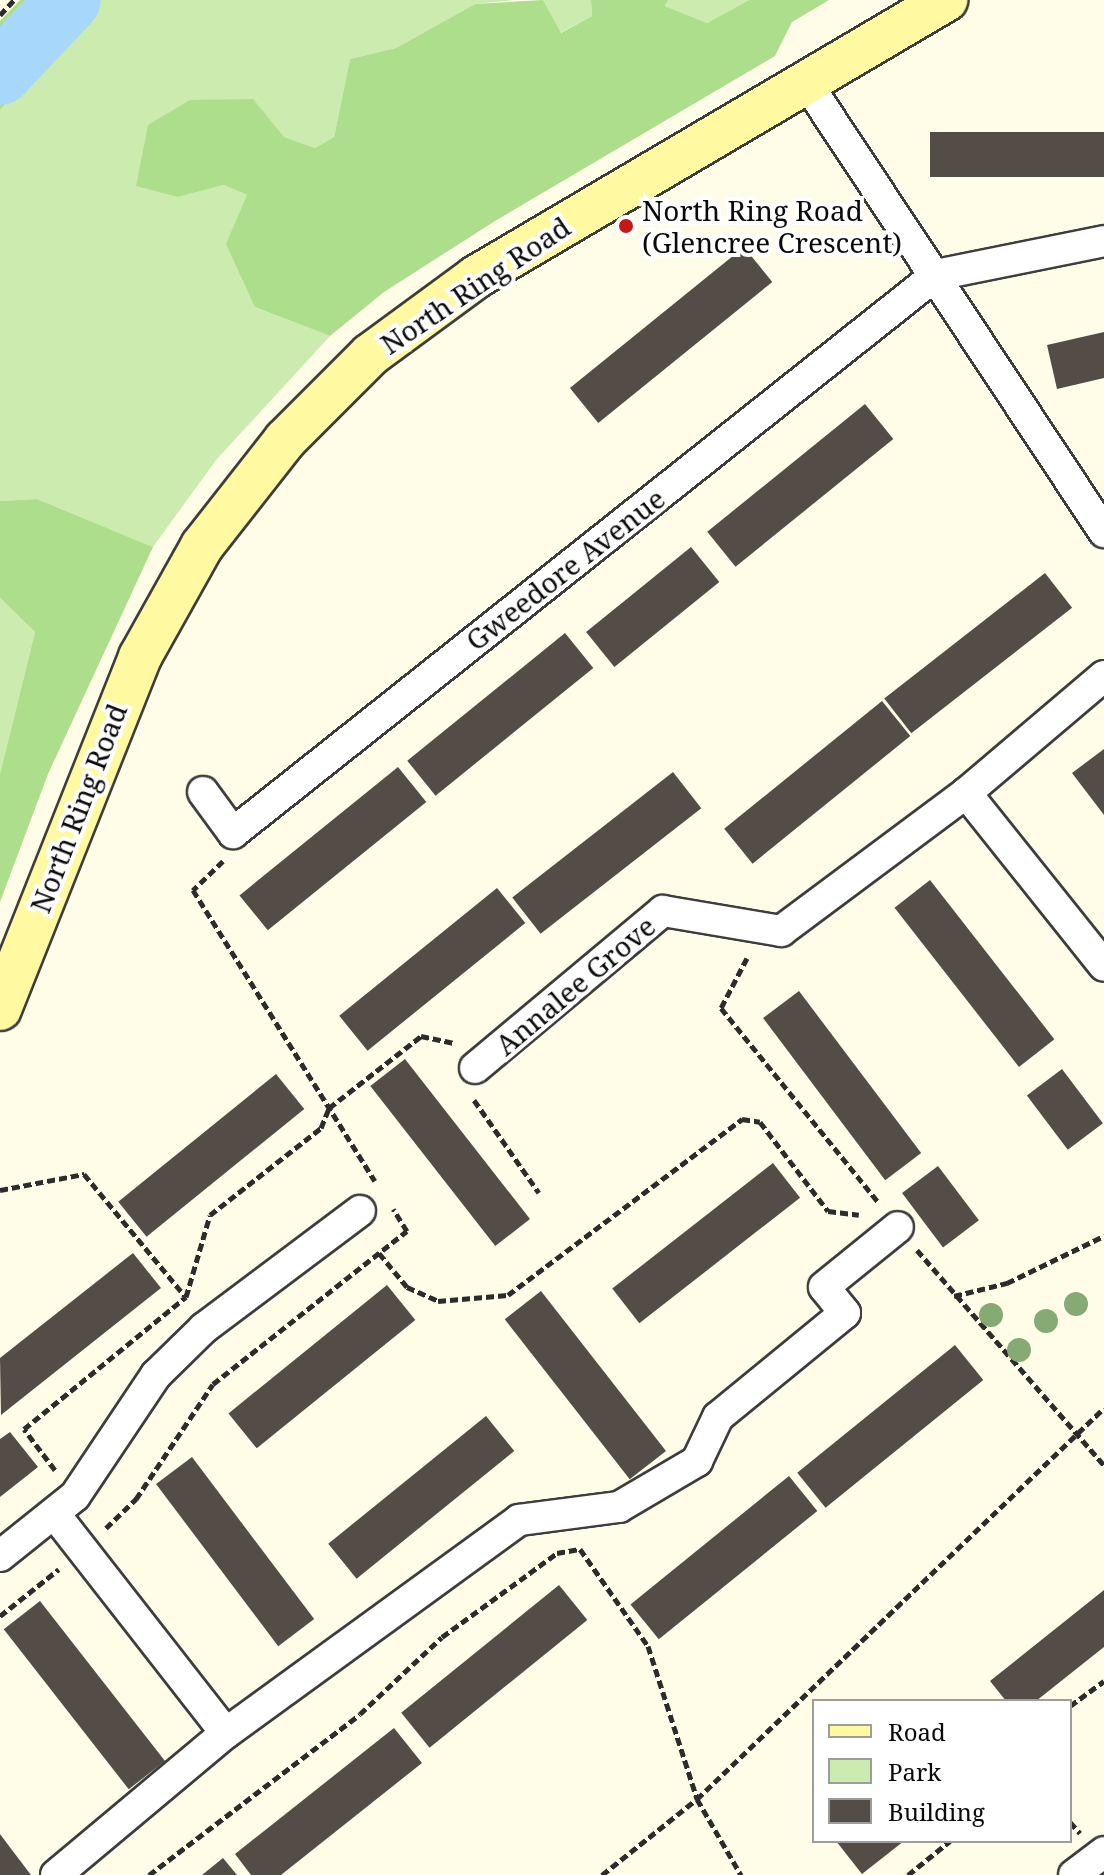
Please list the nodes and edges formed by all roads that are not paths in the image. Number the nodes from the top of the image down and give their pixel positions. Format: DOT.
graph roads {
  1 [pos="946,0"];
  2 [pos="806,82"];
  3 [pos="1104,241"];
  4 [pos="936,275"];
  5 [pos="1104,532"];
  6 [pos="1104,676"];
  7 [pos="203,792"];
  8 [pos="966,793"];
  9 [pos="1104,966"];
  10 [pos="0,1009"];
  11 [pos="475,1068"];
  12 [pos="360,1211"];
  13 [pos="889,1216"];
  14 [pos="66,1506"];
  15 [pos="0,1556"];
  16 [pos="226,1733"];
  17 [pos="1104,1852"];
  18 [pos="56,1875"];
  19 [pos="1074,1875"];
  1 -- 2 [label="main road, North Ring Road"];
  2 -- 4 [label="street"];
  2 -- 10 [label="main road, North Ring Road"];
  3 -- 4 [label="street"];
  4 -- 5 [label="street"];
  4 -- 7 [label="street, Gweedore Avenue"];
  6 -- 8 [label="street, Annalee Grove"];
  8 -- 9 [label="street"];
  8 -- 11 [label="street, Annalee Grove"];
  12 -- 14 [label="street"];
  13 -- 16 [label="street"];
  14 -- 15 [label="street"];
  14 -- 16 [label="street"];
  16 -- 18 [label="street"];
  17 -- 19 [label="street"];
}
